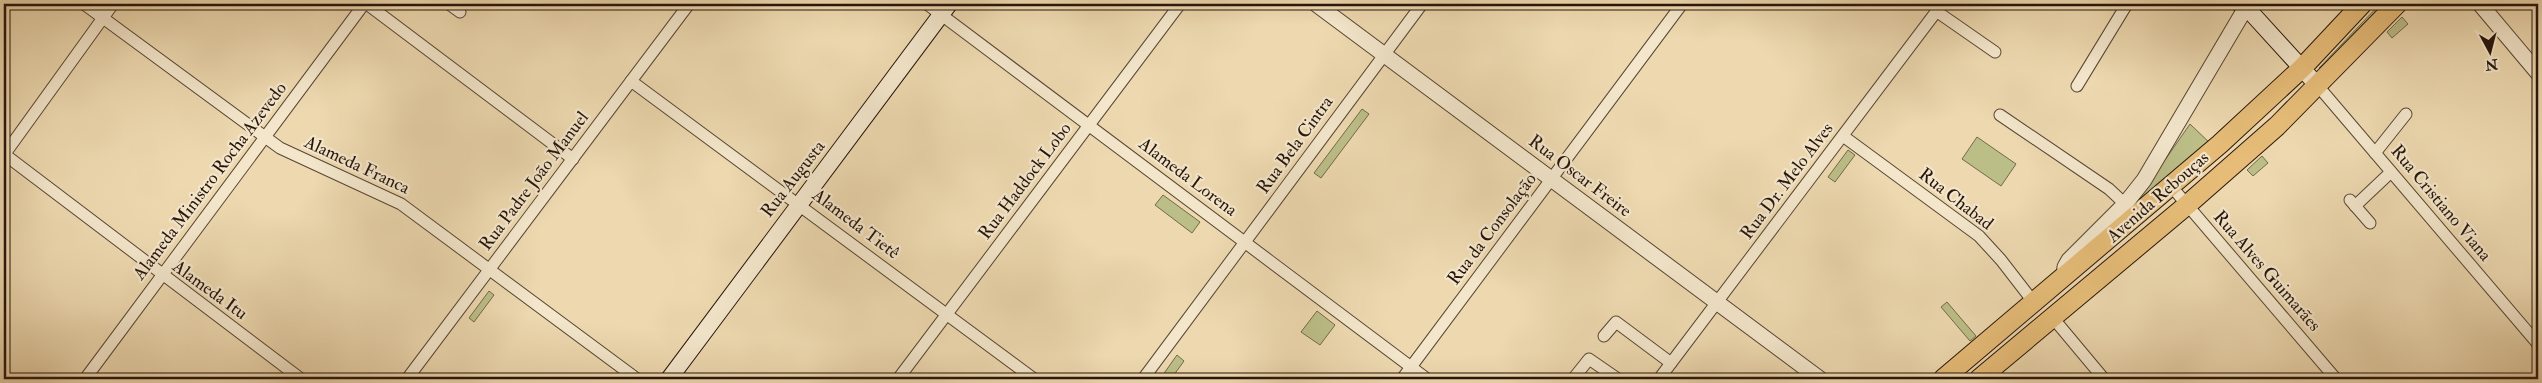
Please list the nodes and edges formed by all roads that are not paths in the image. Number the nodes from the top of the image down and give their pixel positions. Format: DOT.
graph roads {
  1 [pos="84,4"];
  2 [pos="113,4"];
  3 [pos="365,4"];
  4 [pos="449,4"];
  5 [pos="689,4"];
  6 [pos="927,4"];
  7 [pos="1180,4"];
  8 [pos="1316,4"];
  9 [pos="1422,4"];
  10 [pos="1682,4"];
  11 [pos="2128,4"];
  12 [pos="2362,4"];
  13 [pos="2397,4"];
  14 [pos="2480,4"];
  15 [pos="2245,5"];
  16 [pos="1939,7"];
  17 [pos="945,9"];
  18 [pos="460,12"];
  19 [pos="103,17"];
  20 [pos="1995,52"];
  21 [pos="1384,55"];
  22 [pos="2302,68"];
  23 [pos="2538,73"];
  24 [pos="632,80"];
  25 [pos="2078,86"];
  26 [pos="2318,86"];
  27 [pos="2406,114"];
  28 [pos="2000,115"];
  29 [pos="1088,125"];
  30 [pos="1843,136"];
  31 [pos="264,137"];
  32 [pos="2375,153"];
  33 [pos="4,154"];
  34 [pos="573,159"];
  35 [pos="2391,172"];
  36 [pos="1552,178"];
  37 [pos="2171,186"];
  38 [pos="799,203"];
  39 [pos="2125,204"];
  40 [pos="2186,205"];
  41 [pos="2370,223"];
  42 [pos="1246,243"];
  43 [pos="490,270"];
  44 [pos="162,276"];
  45 [pos="2064,278"];
  46 [pos="1718,304"];
  47 [pos="2034,304"];
  48 [pos="947,314"];
  49 [pos="2052,318"];
  50 [pos="1604,336"];
  51 [pos="2538,344"];
  52 [pos="1671,363"];
  53 [pos="1411,367"];
  54 [pos="86,379"];
  55 [pos="301,379"];
  56 [pos="407,379"];
  57 [pos="637,379"];
  58 [pos="669,379"];
  59 [pos="898,379"];
  60 [pos="1034,379"];
  61 [pos="1143,379"];
  62 [pos="1402,379"];
  63 [pos="1427,379"];
  64 [pos="1573,379"];
  65 [pos="1618,379"];
  66 [pos="1658,379"];
  67 [pos="1820,379"];
  68 [pos="1943,379"];
  69 [pos="1979,379"];
  70 [pos="2104,379"];
  71 [pos="2336,379"];
  1 -- 19 [label="street, Alameda Franca"];
  2 -- 19 [label="street"];
  3 -- 31 [label="street, Alameda Ministro Rocha Azevedo"];
  3 -- 34 [label="street"];
  4 -- 18 [label="street"];
  5 -- 24 [label="street, Rua Padre João Manuel"];
  6 -- 17 [label="street, Alameda Lorena"];
  7 -- 29 [label="street, Rua Haddock Lobo"];
  8 -- 21 [label="street, Rua Oscar Freire"];
  9 -- 21 [label="street, Rua Bela Cintra"];
  10 -- 36 [label="street, Rua da Consolação"];
  11 -- 25 [label="street"];
  12 -- 22 [label="main road, Avenida Rebouças"];
  13 -- 26 [label="main road, Avenida Rebouças"];
  14 -- 23 [label="street"];
  15 -- 22 [label="main road"];
  15 -- 39 [label="street"];
  16 -- 20 [label="street"];
  16 -- 30 [label="street, Rua Dr. Melo Alves"];
  17 -- 29 [label="street, Alameda Lorena"];
  17 -- 38 [label="main road, Rua Augusta"];
  19 -- 31 [label="street, Alameda Franca"];
  19 -- 33 [label="street"];
  21 -- 36 [label="street, Rua Oscar Freire"];
  21 -- 42 [label="street, Rua Bela Cintra"];
  22 -- 26 [label="main road"];
  22 -- 37 [label="main road, Avenida Rebouças"];
  24 -- 34 [label="street, Rua Padre João Manuel"];
  24 -- 38 [label="street, Alameda Tietê"];
  26 -- 32 [label="street, Rua Cristiano Viana"];
  26 -- 40 [label="main road, Avenida Rebouças"];
  27 -- 32 [label="street"];
  28 -- 39 [label="street"];
  29 -- 42 [label="street, Alameda Lorena"];
  29 -- 48 [label="street, Rua Haddock Lobo"];
  30 -- 46 [label="street, Rua Dr. Melo Alves"];
  30 -- 47 [label="street, Rua Chabad"];
  31 -- 43 [label="street, Alameda Franca"];
  31 -- 44 [label="street, Alameda Ministro Rocha Azevedo"];
  32 -- 35 [label="street, Rua Cristiano Viana"];
  33 -- 44 [label="street, Alameda Itu"];
  34 -- 43 [label="street, Rua Padre João Manuel"];
  35 -- 41 [label="street"];
  35 -- 51 [label="street, Rua Cristiano Viana"];
  36 -- 46 [label="street, Rua Oscar Freire"];
  36 -- 53 [label="street, Rua da Consolação"];
  37 -- 40 [label="street, Rua Alves Guimarães"];
  37 -- 45 [label="main road, Avenida Rebouças"];
  38 -- 48 [label="street, Alameda Tietê"];
  38 -- 58 [label="main road, Rua Augusta"];
  39 -- 45 [label="street"];
  40 -- 49 [label="main road, Avenida Rebouças"];
  40 -- 71 [label="street, Rua Alves Guimarães"];
  42 -- 53 [label="street, Alameda Lorena"];
  42 -- 61 [label="street, Rua Bela Cintra"];
  43 -- 56 [label="street, Rua Padre João Manuel"];
  43 -- 57 [label="street, Alameda Franca"];
  44 -- 54 [label="street, Alameda Ministro Rocha Azevedo"];
  44 -- 55 [label="street, Alameda Itu"];
  45 -- 47 [label="main road, Avenida Rebouças"];
  46 -- 52 [label="street, Rua Dr. Melo Alves"];
  46 -- 67 [label="street, Rua Oscar Freire"];
  47 -- 68 [label="main road, Avenida Rebouças"];
  48 -- 59 [label="street, Rua Haddock Lobo"];
  48 -- 60 [label="street, Alameda Tietê"];
  49 -- 69 [label="main road, Avenida Rebouças"];
  49 -- 70 [label="street"];
  50 -- 52 [label="street"];
  52 -- 66 [label="street, Rua Dr. Melo Alves"];
  53 -- 62 [label="street, Rua da Consolação"];
  53 -- 63 [label="street, Alameda Lorena"];
  64 -- 65 [label="street"];
}
